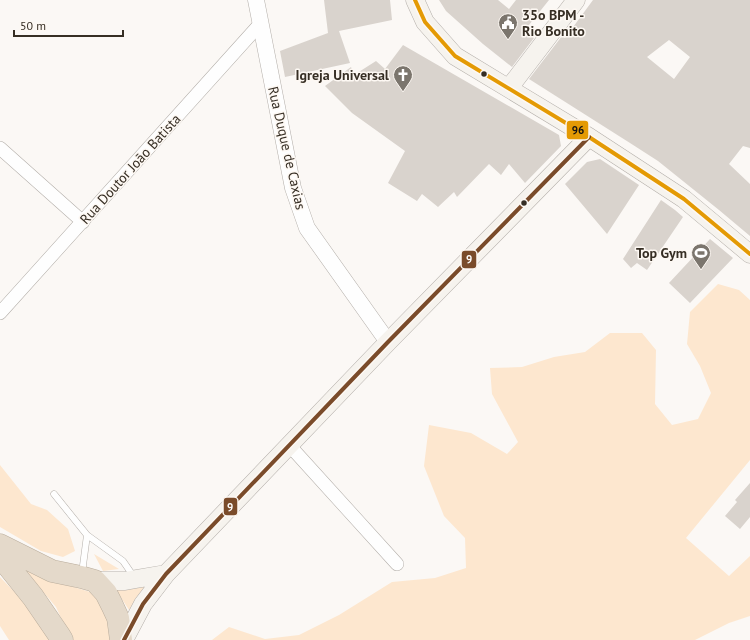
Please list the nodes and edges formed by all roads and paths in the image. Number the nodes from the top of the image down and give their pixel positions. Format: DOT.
graph roads {
  1 [pos="256,0"];
  2 [pos="415,0"];
  3 [pos="576,0"];
  4 [pos="260,24"];
  5 [pos="508,88"];
  6 [pos="589,137"];
  7 [pos="0,148"];
  8 [pos="83,222"];
  9 [pos="750,254"];
  10 [pos="0,313"];
  11 [pos="388,342"];
  12 [pos="290,446"];
  13 [pos="54,494"];
  14 [pos="87,535"];
  15 [pos="0,545"];
  16 [pos="0,557"];
  17 [pos="397,564"];
  18 [pos="166,574"];
  19 [pos="88,579"];
  20 [pos="136,579"];
  21 [pos="62,640"];
  22 [pos="122,640"];
  1 -- 4 [label="street, Rua Duque de Caxias"];
  2 -- 5 [label="main road"];
  3 -- 5 [label="main road"];
  4 -- 8 [label="street, Rua Doutor João Batista"];
  4 -- 11 [label="street, Rua Duque de Caxias"];
  5 -- 6 [label="main road"];
  6 -- 9 [label="main road"];
  6 -- 11 [label="main road"];
  7 -- 8 [label="street"];
  8 -- 10 [label="street, Rua Doutor João Batista"];
  11 -- 12 [label="main road"];
  12 -- 17 [label="street"];
  12 -- 18 [label="main road"];
  13 -- 14 [label="lane"];
  14 -- 19 [label="lane"];
  14 -- 20 [label="lane"];
  15 -- 19 [label="highway"];
  16 -- 21 [label="highway"];
  18 -- 20 [label="main road"];
  18 -- 22 [label="main road"];
  19 -- 20 [label="main road"];
  19 -- 22 [label="highway"];
}
